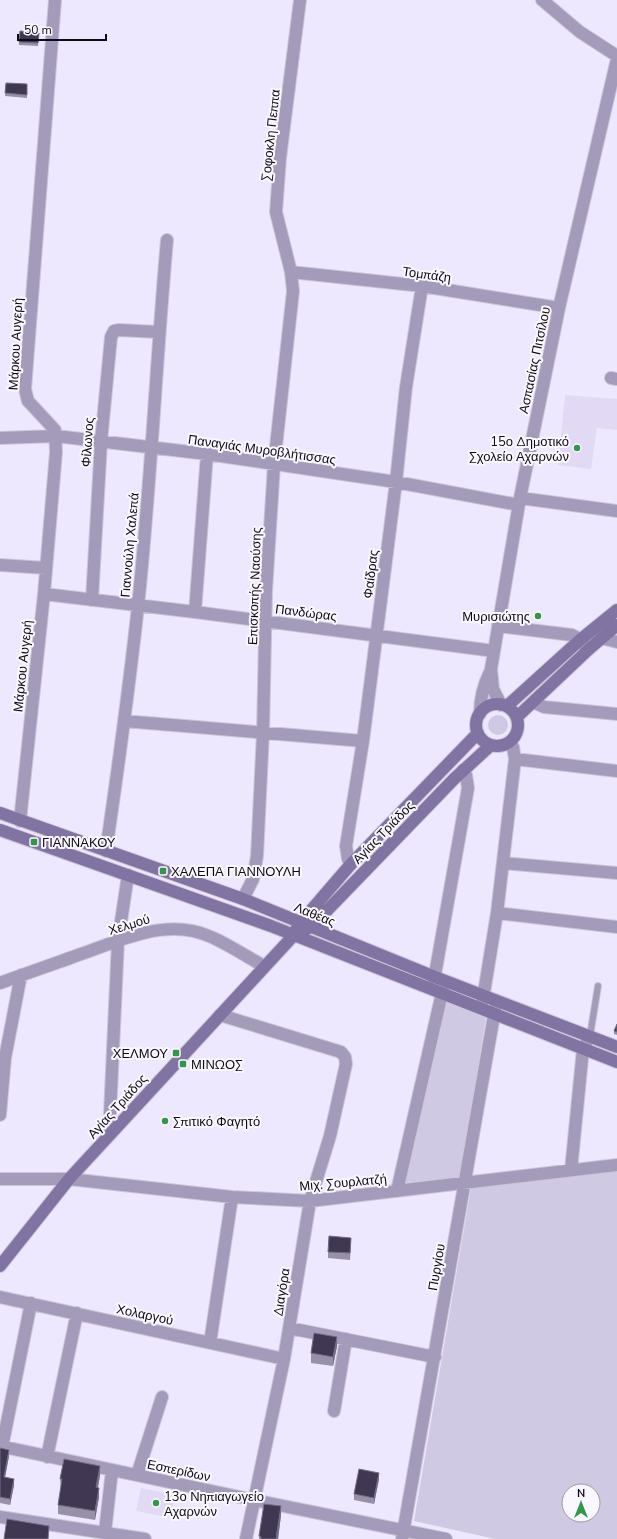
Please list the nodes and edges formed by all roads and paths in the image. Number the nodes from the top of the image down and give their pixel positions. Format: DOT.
graph roads {
  1 [pos="55,0"];
  2 [pos="300,0"];
  3 [pos="542,0"];
  4 [pos="617,56"];
  5 [pos="617,59"];
  6 [pos="167,240"];
  7 [pos="291,272"];
  8 [pos="422,286"];
  9 [pos="559,308"];
  10 [pos="158,332"];
  11 [pos="56,436"];
  12 [pos="0,438"];
  13 [pos="100,442"];
  14 [pos="151,448"];
  15 [pos="207,454"];
  16 [pos="274,465"];
  17 [pos="396,482"];
  18 [pos="520,502"];
  19 [pos="617,511"];
  20 [pos="0,565"];
  21 [pos="46,568"];
  22 [pos="44,594"];
  23 [pos="92,600"];
  24 [pos="138,605"];
  25 [pos="617,610"];
  26 [pos="194,612"];
  27 [pos="265,621"];
  28 [pos="617,625"];
  29 [pos="498,626"];
  30 [pos="376,635"];
  31 [pos="601,638"];
  32 [pos="580,640"];
  33 [pos="617,642"];
  34 [pos="589,650"];
  35 [pos="494,651"];
  36 [pos="491,669"];
  37 [pos="533,702"];
  38 [pos="504,706"];
  39 [pos="480,714"];
  40 [pos="617,714"];
  41 [pos="517,717"];
  42 [pos="124,721"];
  43 [pos="263,732"];
  44 [pos="478,733"];
  45 [pos="363,741"];
  46 [pos="510,742"];
  47 [pos="491,745"];
  48 [pos="515,759"];
  49 [pos="463,770"];
  50 [pos="617,771"];
  51 [pos="0,813"];
  52 [pos="20,821"];
  53 [pos="0,830"];
  54 [pos="106,850"];
  55 [pos="503,863"];
  56 [pos="351,864"];
  57 [pos="617,873"];
  58 [pos="128,875"];
  59 [pos="243,899"];
  60 [pos="497,913"];
  61 [pos="299,923"];
  62 [pos="311,927"];
  63 [pos="617,927"];
  64 [pos="294,935"];
  65 [pos="118,941"];
  66 [pos="264,966"];
  67 [pos="21,975"];
  68 [pos="440,979"];
  69 [pos="0,983"];
  70 [pos="598,986"];
  71 [pos="437,991"];
  72 [pos="483,995"];
  73 [pos="497,1000"];
  74 [pos="481,1009"];
  75 [pos="494,1014"];
  76 [pos="220,1015"];
  77 [pos="590,1036"];
  78 [pos="617,1047"];
  79 [pos="584,1049"];
  80 [pos="617,1062"];
  81 [pos="0,1115"];
  82 [pos="109,1135"];
  83 [pos="617,1165"];
  84 [pos="571,1170"];
  85 [pos="0,1179"];
  86 [pos="70,1179"];
  87 [pos="465,1182"];
  88 [pos="397,1191"];
  89 [pos="232,1197"];
  90 [pos="310,1201"];
  91 [pos="0,1266"];
  92 [pos="0,1297"];
  93 [pos="31,1303"];
  94 [pos="77,1313"];
  95 [pos="290,1328"];
  96 [pos="346,1339"];
  97 [pos="210,1342"];
  98 [pos="435,1357"];
  99 [pos="284,1359"];
  100 [pos="162,1397"];
  101 [pos="334,1411"];
  102 [pos="1,1447"];
  103 [pos="46,1457"];
  104 [pos="112,1470"];
  105 [pos="137,1475"];
  106 [pos="254,1500"];
  107 [pos="0,1517"];
  108 [pos="105,1532"];
  109 [pos="403,1535"];
  110 [pos="145,1539"];
  111 [pos="246,1539"];
  112 [pos="446,1539"];
  1 -- 11 [label="street, Μάρκου Αυγερή"];
  2 -- 7 [label="street, Σοφοκλη Πεππα"];
  3 -- 4 [label="street"];
  5 -- 9 [label="street, Ασπασίας Πιτσίλου"];
  6 -- 10 [label="street, Γιαννούλη Χαλεπά"];
  7 -- 8 [label="street, Τομπάζη"];
  7 -- 16 [label="street, Επισκοπής Ναούσης"];
  8 -- 9 [label="street, Τομπάζη"];
  8 -- 17 [label="street, Φαίδρας"];
  9 -- 18 [label="street, Ασπασίας Πιτσίλου"];
  10 -- 13 [label="street, Φίλωνος"];
  10 -- 14 [label="street, Γιαννούλη Χαλεπά"];
  11 -- 12 [label="street, Παναγιάς Μυροβλήτισσας"];
  11 -- 13 [label="street, Παναγιάς Μυροβλήτισσας"];
  11 -- 21 [label="street, Μάρκου Αυγερή"];
  13 -- 14 [label="street, Παναγιάς Μυροβλήτισσας"];
  13 -- 23 [label="street, Φίλωνος"];
  14 -- 15 [label="street, Παναγιάς Μυροβλήτισσας"];
  14 -- 24 [label="street, Γιαννούλη Χαλεπά"];
  15 -- 16 [label="street, Παναγιάς Μυροβλήτισσας"];
  15 -- 26 [label="street"];
  16 -- 17 [label="street, Παναγιάς Μυροβλήτισσας"];
  16 -- 27 [label="street, Επισκοπής Ναούσης"];
  17 -- 18 [label="street, Παναγιάς Μυροβλήτισσας"];
  17 -- 30 [label="street, Φαίδρας"];
  18 -- 19 [label="street, Παναγιάς Μυροβλήτισσας"];
  18 -- 29 [label="street, Ασπασίας Πιτσίλου"];
  20 -- 21 [label="street"];
  21 -- 22 [label="street, Μάρκου Αυγερή"];
  22 -- 23 [label="street, Πανδώρας"];
  22 -- 52 [label="street, Μάρκου Αυγερή"];
  23 -- 24 [label="street, Πανδώρας"];
  24 -- 26 [label="street, Πανδώρας"];
  24 -- 42 [label="street, Γιαννούλη Χαλεπά"];
  25 -- 32 [label="street"];
  26 -- 27 [label="street, Πανδώρας"];
  27 -- 30 [label="street, Πανδώρας"];
  27 -- 43 [label="street, Επισκοπής Ναούσης"];
  28 -- 31 [label="street"];
  29 -- 32 [label="street"];
  29 -- 35 [label="street, Ασπασίας Πιτσίλου"];
  30 -- 35 [label="street, Πανδώρας"];
  30 -- 45 [label="street, Φαίδρας"];
  31 -- 33 [label="street"];
  31 -- 34 [label="street"];
  32 -- 34 [label="street"];
  32 -- 38 [label="street"];
  34 -- 37 [label="street"];
  35 -- 36 [label="street, Ασπασίας Πιτσίλου"];
  36 -- 38 [label="street, Ασπασίας Πιτσίλου"];
  36 -- 39 [label="street, Ασπασίας Πιτσίλου"];
  37 -- 40 [label="street"];
  37 -- 41 [label="street"];
  38 -- 39 [label="street"];
  38 -- 41 [label="street"];
  39 -- 44 [label="street"];
  41 -- 46 [label="street"];
  42 -- 43 [label="street"];
  42 -- 54 [label="street, Γιαννούλη Χαλεπά"];
  43 -- 45 [label="street"];
  43 -- 59 [label="street, Επισκοπής Ναούσης"];
  44 -- 47 [label="street"];
  44 -- 56 [label="street, Αγίας Τριάδος"];
  45 -- 56 [label="street, Φαίδρας"];
  46 -- 47 [label="street"];
  46 -- 48 [label="street"];
  47 -- 49 [label="street, Αγίας Τριάδος"];
  48 -- 50 [label="street"];
  48 -- 55 [label="street"];
  49 -- 62 [label="street, Αγίας Τριάδος"];
  49 -- 68 [label="street"];
  51 -- 52 [label="street, Λαθέας"];
  52 -- 54 [label="street, Λαθέας"];
  53 -- 58 [label="street, Λαθέας"];
  54 -- 59 [label="street, Λαθέας"];
  55 -- 57 [label="street"];
  55 -- 60 [label="street"];
  56 -- 61 [label="street, Αγίας Τριάδος"];
  58 -- 64 [label="street, Λαθέας"];
  58 -- 65 [label="street"];
  59 -- 61 [label="street, Λαθέας"];
  60 -- 63 [label="street"];
  60 -- 72 [label="street"];
  61 -- 62 [label="street, Λαθέας"];
  61 -- 64 [label="street, Αγίας Τριάδος"];
  62 -- 64 [label="street, Αγίας Τριάδος"];
  62 -- 68 [label="street, Λαθέας"];
  64 -- 66 [label="street, Αγίας Τριάδος"];
  64 -- 71 [label="street, Λαθέας"];
  65 -- 66 [label="street, Χελμού"];
  65 -- 67 [label="street, Χελμού"];
  65 -- 82 [label="street"];
  66 -- 76 [label="street, Αγίας Τριάδος"];
  67 -- 69 [label="street, Χελμού"];
  67 -- 81 [label="street"];
  68 -- 71 [label="street"];
  68 -- 72 [label="street, Λαθέας"];
  70 -- 77 [label="lane"];
  71 -- 74 [label="street, Λαθέας"];
  71 -- 88 [label="street"];
  72 -- 73 [label="street, Λαθέας"];
  72 -- 74 [label="street"];
  73 -- 75 [label="street, Πυργίου"];
  73 -- 77 [label="street, Λαθέας"];
  74 -- 75 [label="street, Λαθέας"];
  75 -- 79 [label="street, Λαθέας"];
  75 -- 87 [label="street, Πυργίου"];
  76 -- 82 [label="street, Αγίας Τριάδος"];
  76 -- 90 [label="street, Διαγόρα"];
  77 -- 78 [label="street, Λαθέας"];
  77 -- 79 [label="street"];
  79 -- 80 [label="street, Λαθέας"];
  79 -- 84 [label="street"];
  82 -- 86 [label="street, Αγίας Τριάδος"];
  83 -- 84 [label="street, Μιχ. Σουρλατζή"];
  84 -- 87 [label="street, Μιχ. Σουρλατζή"];
  85 -- 86 [label="street, Μιχ. Σουρλατζή"];
  86 -- 89 [label="street, Μιχ. Σουρλατζή"];
  86 -- 91 [label="street, Αγίας Τριάδος"];
  87 -- 88 [label="street, Μιχ. Σουρλατζή"];
  87 -- 98 [label="street, Πυργίου"];
  88 -- 90 [label="street, Μιχ. Σουρλατζή"];
  89 -- 90 [label="street, Μιχ. Σουρλατζή"];
  89 -- 97 [label="street"];
  90 -- 95 [label="street, Διαγόρα"];
  92 -- 93 [label="street, Χολαργού"];
  93 -- 94 [label="street, Χολαργού"];
  93 -- 102 [label="street"];
  94 -- 97 [label="street, Χολαργού"];
  94 -- 103 [label="street"];
  95 -- 96 [label="street"];
  95 -- 99 [label="street, Διαγόρα"];
  96 -- 98 [label="street"];
  96 -- 101 [label="street"];
  97 -- 99 [label="street, Χολαργού"];
  98 -- 109 [label="street, Πυργίου"];
  99 -- 106 [label="street, Διαγόρα"];
  100 -- 105 [label="street"];
  102 -- 103 [label="street, Εσπερίδων"];
  103 -- 104 [label="street, Εσπερίδων"];
  104 -- 105 [label="street, Εσπερίδων"];
  104 -- 108 [label="street"];
  105 -- 106 [label="street, Εσπερίδων"];
  106 -- 109 [label="street, Εσπερίδων"];
  106 -- 111 [label="street, Διαγόρα"];
  107 -- 108 [label="street"];
  108 -- 110 [label="street"];
  109 -- 112 [label="street, Εσπερίδων"];
}
